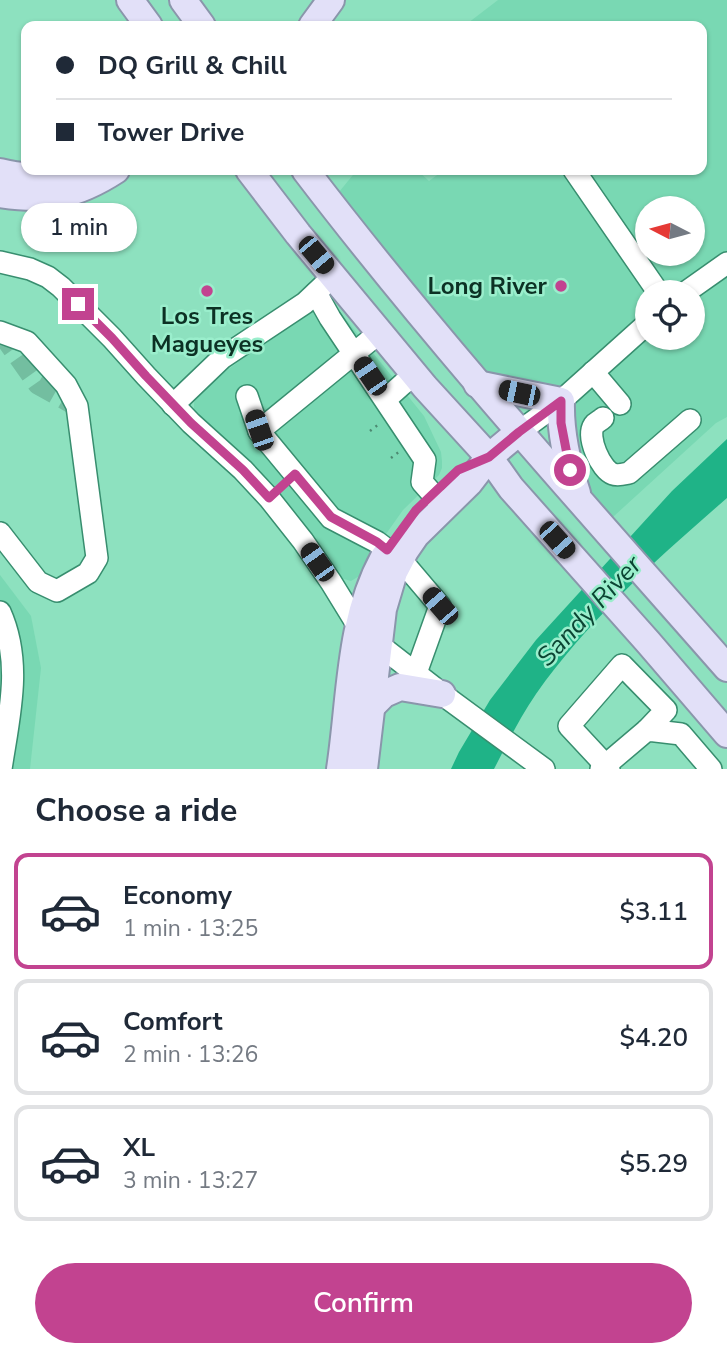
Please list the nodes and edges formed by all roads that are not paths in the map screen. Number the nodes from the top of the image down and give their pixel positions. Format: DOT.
graph roads {
  1 [pos="121,0"];
  2 [pos="130,0"];
  3 [pos="183,0"];
  4 [pos="331,0"];
  5 [pos="127,21"];
  6 [pos="145,21"];
  7 [pos="198,21"];
  8 [pos="316,21"];
  9 [pos="0,172"];
  10 [pos="44,175"];
  11 [pos="107,175"];
  12 [pos="252,175"];
  13 [pos="309,175"];
  14 [pos="316,175"];
  15 [pos="577,175"];
  16 [pos="0,194"];
  17 [pos="330,203"];
  18 [pos="0,262"];
  19 [pos="724,273"];
  20 [pos="650,280"];
  21 [pos="705,282"];
  22 [pos="324,285"];
  23 [pos="353,300"];
  24 [pos="330,318"];
  25 [pos="0,332"];
  26 [pos="380,332"];
  27 [pos="635,335"];
  28 [pos="354,354"];
  29 [pos="593,372"];
  30 [pos="414,374"];
  31 [pos="477,384"];
  32 [pos="247,396"];
  33 [pos="386,399"];
  34 [pos="561,401"];
  35 [pos="620,404"];
  36 [pos="173,405"];
  37 [pos="603,418"];
  38 [pos="690,420"];
  39 [pos="259,430"];
  40 [pos="519,432"];
  41 [pos="489,457"];
  42 [pos="295,474"];
  43 [pos="269,498"];
  44 [pos="438,501"];
  45 [pos="580,501"];
  46 [pos="331,517"];
  47 [pos="0,533"];
  48 [pos="303,541"];
  49 [pos="394,555"];
  50 [pos="0,611"];
  51 [pos="358,626"];
  52 [pos="379,644"];
  53 [pos="727,668"];
  54 [pos="416,673"];
  55 [pos="678,677"];
  56 [pos="446,697"];
  57 [pos="655,698"];
  58 [pos="372,706"];
  59 [pos="647,730"];
  60 [pos="727,734"];
  61 [pos="3,737"];
  62 [pos="542,767"];
  63 [pos="605,768"];
  64 [pos="1,769"];
  65 [pos="340,769"];
  66 [pos="364,769"];
  67 [pos="711,769"];
  1 -- 5 [label="main road"];
  2 -- 6 [label="main road"];
  3 -- 7 [label="main road"];
  4 -- 8 [label="main road"];
  9 -- 10 [label="main road"];
  11 -- 16 [label="main road"];
  12 -- 22 [label="main road"];
  13 -- 17 [label="main road"];
  14 -- 17 [label="main road"];
  15 -- 20 [label="street"];
  17 -- 31 [label="main road"];
  18 -- 36 [label="street"];
  19 -- 21 [label="street"];
  22 -- 23 [label="main road"];
  22 -- 24 [label="street"];
  22 -- 36 [label="street"];
  23 -- 24 [label="street"];
  23 -- 26 [label="main road"];
  24 -- 28 [label="street"];
  25 -- 47 [label="street"];
  26 -- 28 [label="street"];
  26 -- 30 [label="main road"];
  27 -- 29 [label="street"];
  28 -- 33 [label="street"];
  28 -- 39 [label="street"];
  29 -- 34 [label="street"];
  29 -- 35 [label="street"];
  30 -- 33 [label="street"];
  30 -- 41 [label="main road"];
  31 -- 34 [label="main road"];
  31 -- 40 [label="main road"];
  32 -- 39 [label="street"];
  33 -- 44 [label="street"];
  34 -- 40 [label="street"];
  34 -- 45 [label="main road"];
  36 -- 43 [label="street"];
  37 -- 38 [label="street"];
  39 -- 42 [label="street"];
  40 -- 41 [label="main road"];
  40 -- 45 [label="main road"];
  41 -- 44 [label="main road"];
  41 -- 55 [label="main road"];
  42 -- 43 [label="street"];
  42 -- 46 [label="street"];
  43 -- 48 [label="street"];
  44 -- 49 [label="main road"];
  45 -- 53 [label="main road"];
  46 -- 48 [label="street"];
  46 -- 49 [label="street"];
  48 -- 51 [label="street"];
  49 -- 51 [label="main road"];
  49 -- 52 [label="main road"];
  49 -- 54 [label="street"];
  50 -- 61 [label="street"];
  51 -- 52 [label="street"];
  51 -- 65 [label="main road"];
  52 -- 54 [label="street"];
  52 -- 58 [label="main road"];
  54 -- 56 [label="street"];
  55 -- 57 [label="street"];
  55 -- 60 [label="main road"];
  56 -- 58 [label="main road"];
  56 -- 62 [label="street"];
  57 -- 59 [label="street"];
  57 -- 63 [label="street"];
  58 -- 66 [label="main road"];
  59 -- 63 [label="street"];
  59 -- 67 [label="street"];
  61 -- 64 [label="street"];
}
